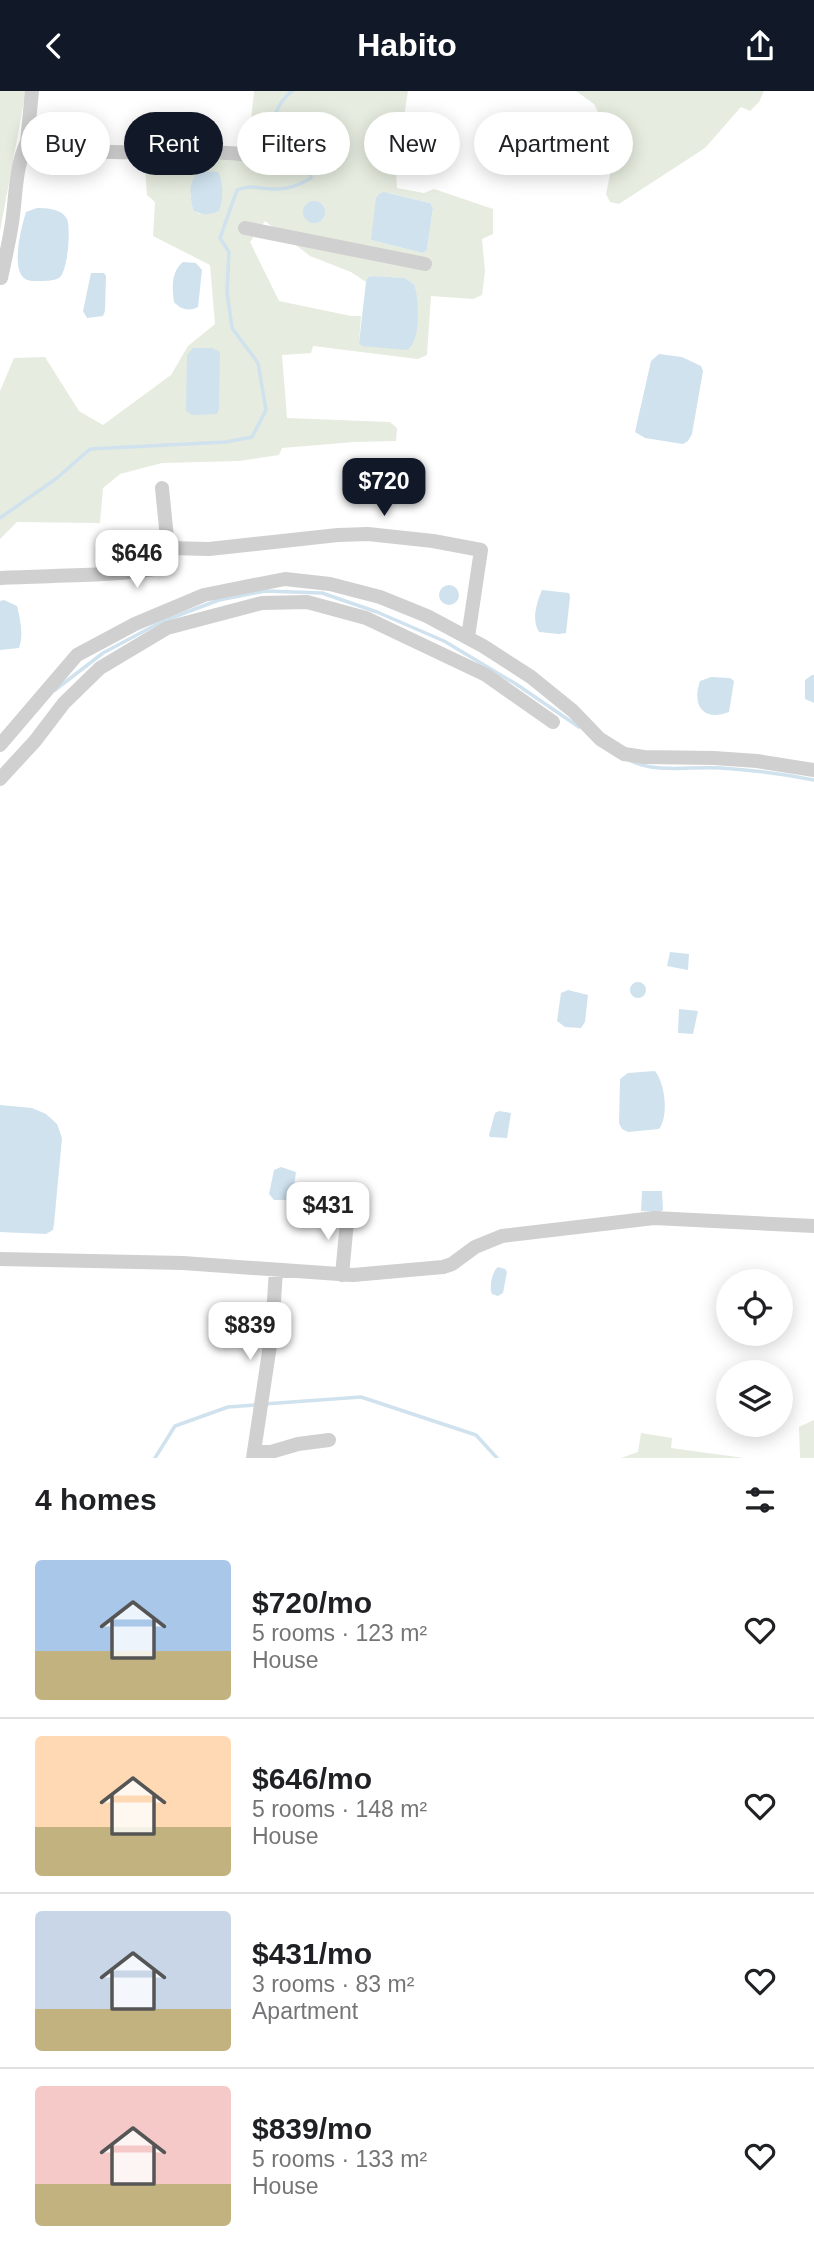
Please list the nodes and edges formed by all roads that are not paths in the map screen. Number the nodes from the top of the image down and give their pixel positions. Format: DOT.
graph roads {
  1 [pos="32,91"];
  2 [pos="30,112"];
  3 [pos="110,152"];
  4 [pos="237,154"];
  5 [pos="21,157"];
  6 [pos="245,228"];
  7 [pos="425,264"];
  8 [pos="2,278"];
  9 [pos="162,488"];
  10 [pos="168,548"];
  11 [pos="0,578"];
  12 [pos="468,637"];
  13 [pos="552,722"];
  14 [pos="0,745"];
  15 [pos="814,771"];
  16 [pos="0,779"];
  17 [pos="343,1203"];
  18 [pos="814,1226"];
  19 [pos="0,1259"];
  20 [pos="276,1270"];
  21 [pos="342,1275"];
  22 [pos="329,1440"];
  23 [pos="253,1455"];
  1 -- 2 [label="street"];
  3 -- 4 [label="street"];
  5 -- 8 [label="street"];
  6 -- 7 [label="street"];
  9 -- 10 [label="street"];
  10 -- 11 [label="street"];
  10 -- 12 [label="street"];
  12 -- 14 [label="street"];
  12 -- 15 [label="street"];
  13 -- 16 [label="street"];
  17 -- 21 [label="street"];
  18 -- 21 [label="street"];
  19 -- 20 [label="street"];
  20 -- 21 [label="street"];
  20 -- 23 [label="street"];
  22 -- 23 [label="street"];
}
